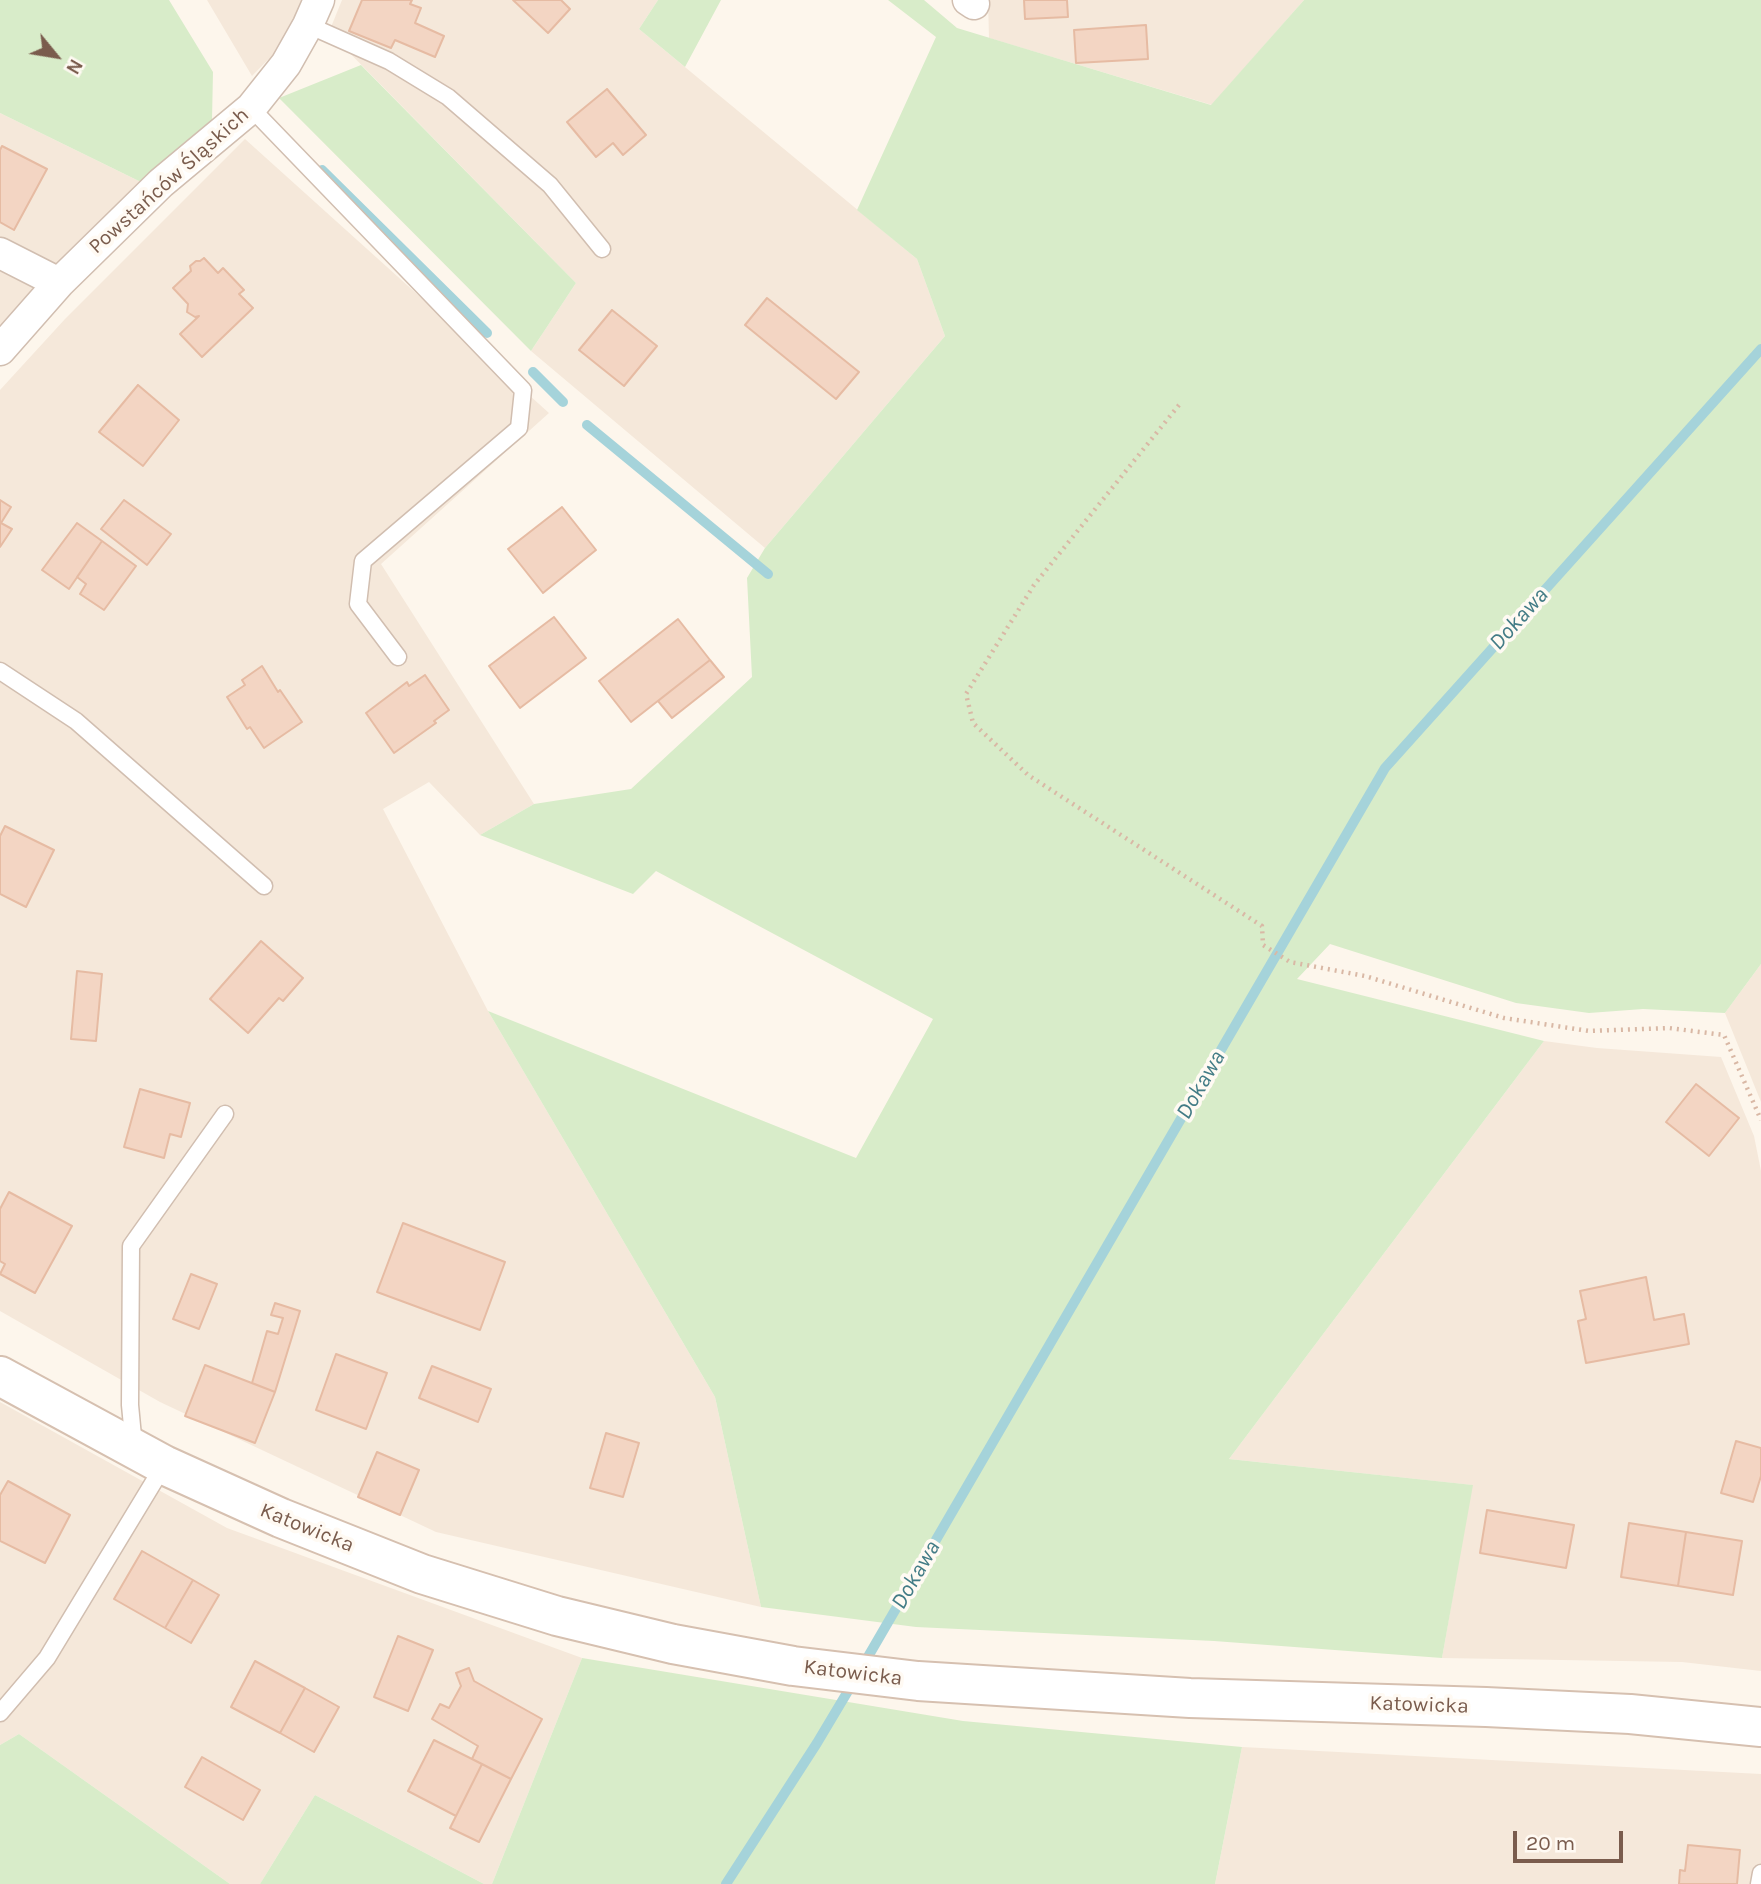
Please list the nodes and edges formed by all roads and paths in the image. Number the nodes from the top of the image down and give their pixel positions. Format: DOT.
graph roads {
  1 [pos="314,12"];
  2 [pos="251,108"];
  3 [pos="602,249"];
  4 [pos="0,253"];
  5 [pos="59,283"];
  6 [pos="0,349"];
  7 [pos="1179,405"];
  8 [pos="398,657"];
  9 [pos="0,671"];
  10 [pos="264,886"];
  11 [pos="225,1114"];
  12 [pos="1761,1120"];
  13 [pos="0,1376"];
  14 [pos="149,1457"];
  15 [pos="0,1713"];
  16 [pos="1761,1727"];
  17 [pos="1761,1873"];
  18 [pos="1759,1884"];
  1 -- 2 [label="street, Powstańców Śląskich"];
  1 -- 3 [label="lane"];
  2 -- 5 [label="street, Powstańców Śląskich"];
  2 -- 8 [label="lane"];
  4 -- 5 [label="street"];
  5 -- 6 [label="street, Powstańców Śląskich"];
  7 -- 12 [label="path"];
  9 -- 10 [label="lane"];
  11 -- 14 [label="lane"];
  13 -- 14 [label="street, Katowicka"];
  14 -- 15 [label="lane"];
  14 -- 16 [label="street, Katowicka"];
  17 -- 18 [label="lane"];
}
